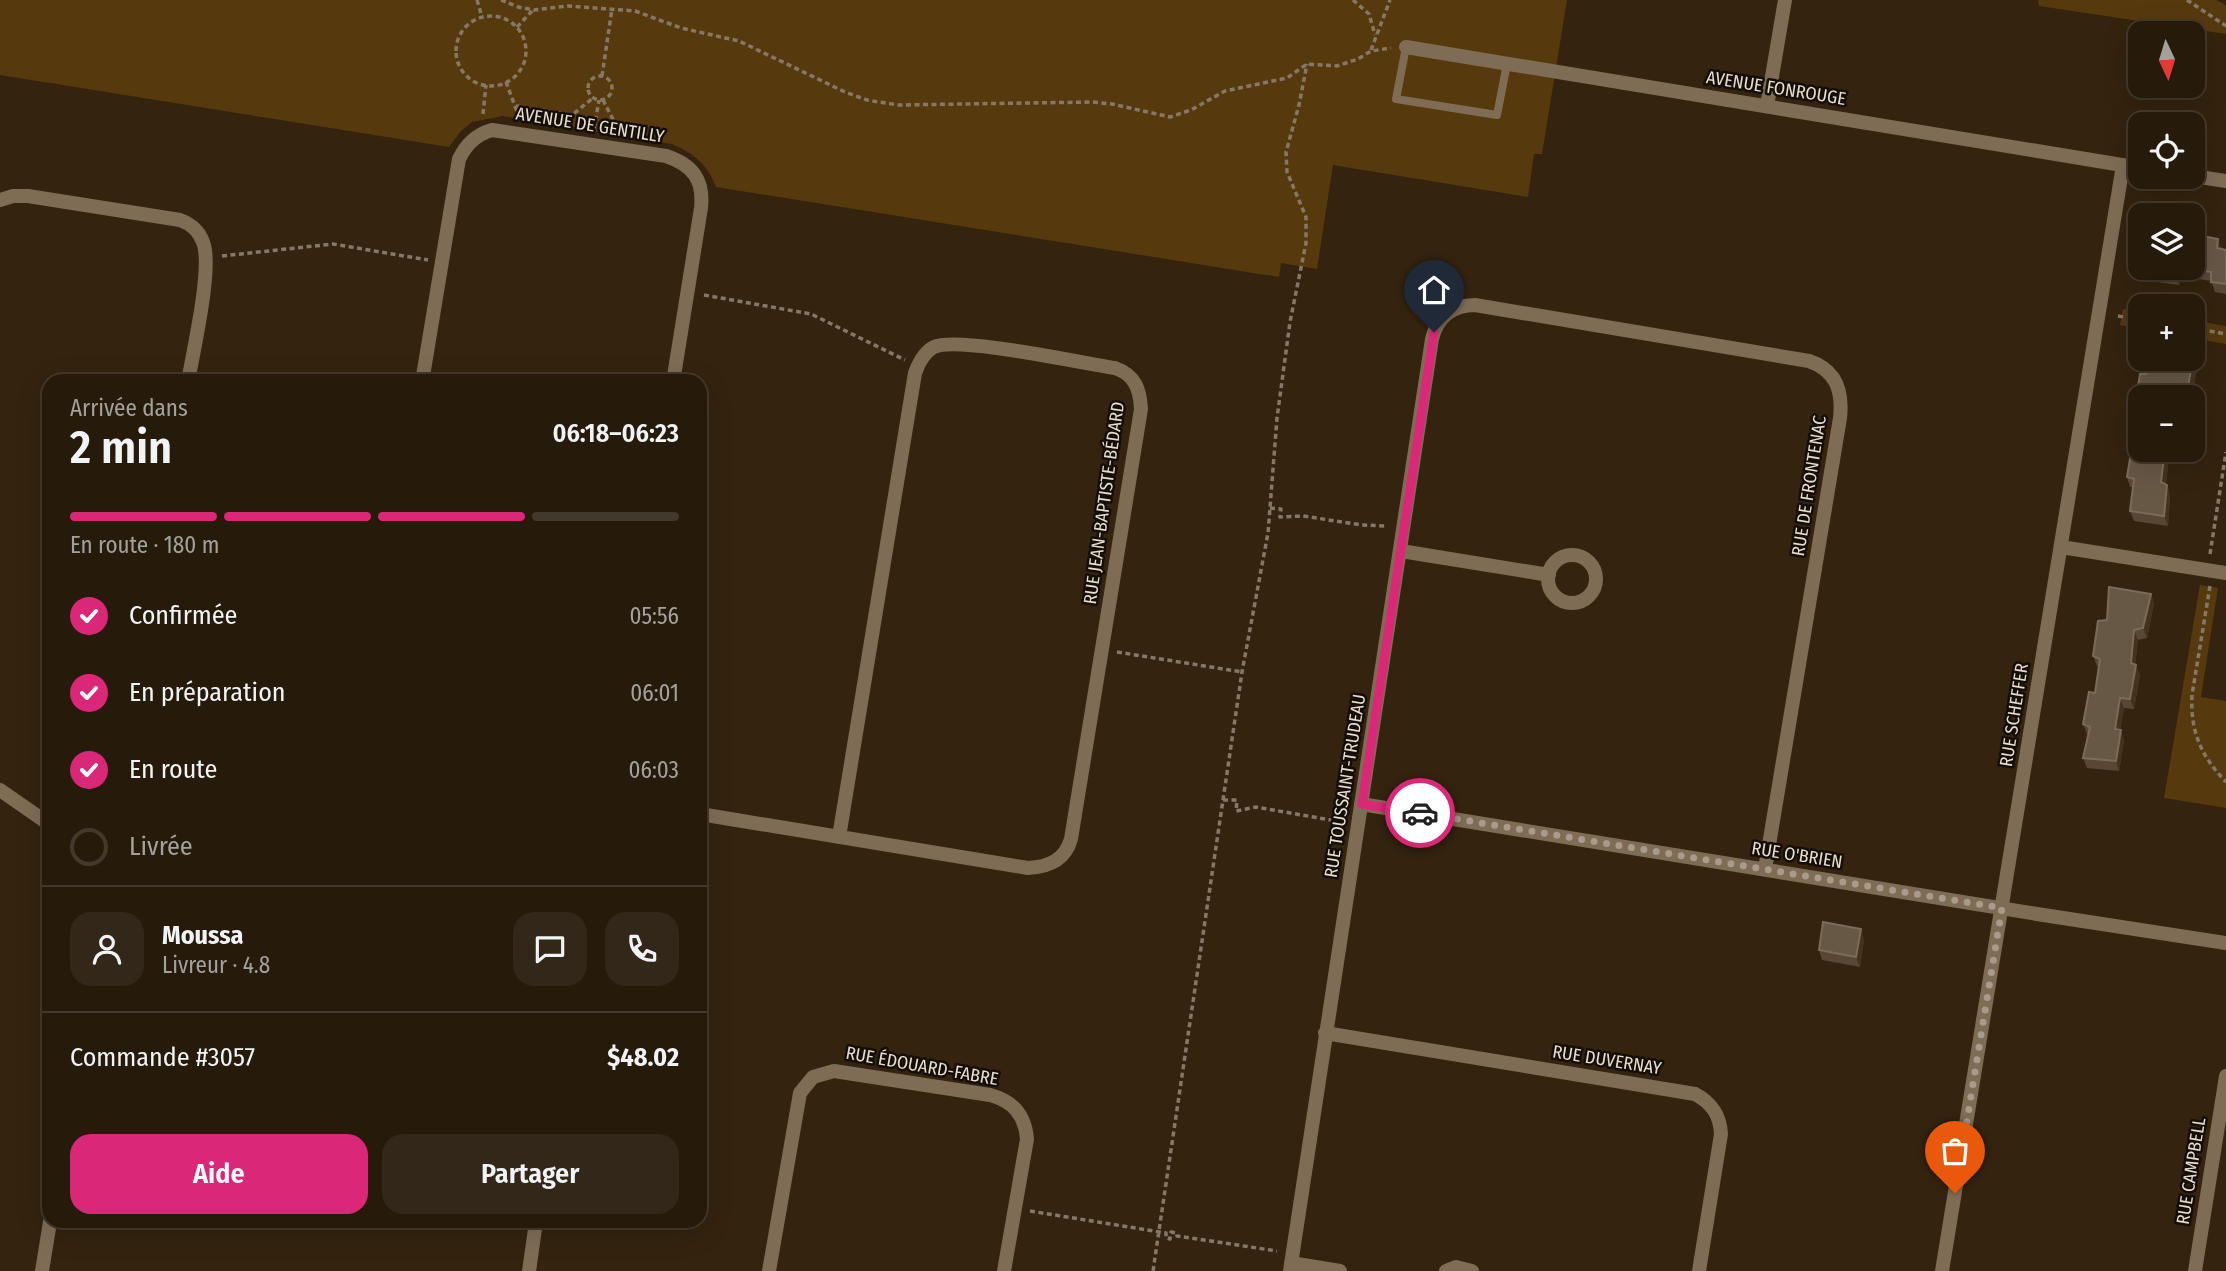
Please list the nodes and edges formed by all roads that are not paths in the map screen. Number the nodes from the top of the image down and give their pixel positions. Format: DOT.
graph roads {
  1 [pos="1785,0"];
  2 [pos="1406,47"];
  3 [pos="1507,64"];
  4 [pos="1768,106"];
  5 [pos="2123,165"];
  6 [pos="2128,166"];
  7 [pos="2205,178"];
  8 [pos="2226,181"];
  9 [pos="0,200"];
  10 [pos="1449,311"];
  11 [pos="189,374"];
  12 [pos="423,374"];
  13 [pos="674,374"];
  14 [pos="2061,547"];
  15 [pos="1401,551"];
  16 [pos="2226,573"];
  17 [pos="1549,575"];
  18 [pos="0,790"];
  19 [pos="1362,804"];
  20 [pos="707,815"];
  21 [pos="42,819"];
  22 [pos="839,836"];
  23 [pos="1765,869"];
  24 [pos="2002,908"];
  25 [pos="2226,943"];
  26 [pos="1325,1033"];
  27 [pos="2226,1076"];
  28 [pos="49,1228"];
  29 [pos="535,1228"];
  30 [pos="1291,1267"];
  31 [pos="41,1271"];
  32 [pos="529,1271"];
  33 [pos="769,1271"];
  34 [pos="1004,1271"];
  35 [pos="1340,1271"];
  36 [pos="1446,1271"];
  37 [pos="1472,1271"];
  38 [pos="1699,1271"];
  39 [pos="1942,1271"];
  40 [pos="2195,1271"];
  1 -- 4 [label="street"];
  2 -- 3 [label="street, AVENUE FONROUGE"];
  2 -- 3 [label="lane"];
  3 -- 4 [label="street, AVENUE FONROUGE"];
  4 -- 5 [label="street, AVENUE FONROUGE"];
  5 -- 6 [label="street, AVENUE FONROUGE"];
  5 -- 14 [label="street, RUE SCHEFFER"];
  7 -- 8 [label="street"];
  9 -- 11 [label="street"];
  10 -- 15 [label="street, RUE TOUSSAINT-TRUDEAU"];
  10 -- 23 [label="street, RUE DE FRONTENAC"];
  12 -- 13 [label="street, AVENUE DE GENTILLY"];
  14 -- 16 [label="street"];
  14 -- 24 [label="street, RUE SCHEFFER"];
  15 -- 17 [label="street"];
  15 -- 19 [label="street, RUE TOUSSAINT-TRUDEAU"];
  18 -- 21 [label="street"];
  19 -- 23 [label="street, RUE O'BRIEN"];
  19 -- 26 [label="street, RUE TOUSSAINT-TRUDEAU"];
  20 -- 22 [label="street, RUE JEAN-BAPTISTE-BÉDARD"];
  22 -- 22 [label="street, RUE JEAN-BAPTISTE-BÉDARD"];
  23 -- 24 [label="street, RUE O'BRIEN"];
  24 -- 25 [label="street, RUE O'BRIEN"];
  24 -- 39 [label="street, RUE SCHEFFER"];
  26 -- 30 [label="street, RUE TOUSSAINT-TRUDEAU"];
  26 -- 38 [label="street, RUE DUVERNAY"];
  27 -- 40 [label="street, RUE CAMPBELL"];
  28 -- 31 [label="street"];
  29 -- 32 [label="street"];
  30 -- 35 [label="street"];
  33 -- 34 [label="street, RUE ÉDOUARD-FABRE"];
  36 -- 37 [label="street"];
}
